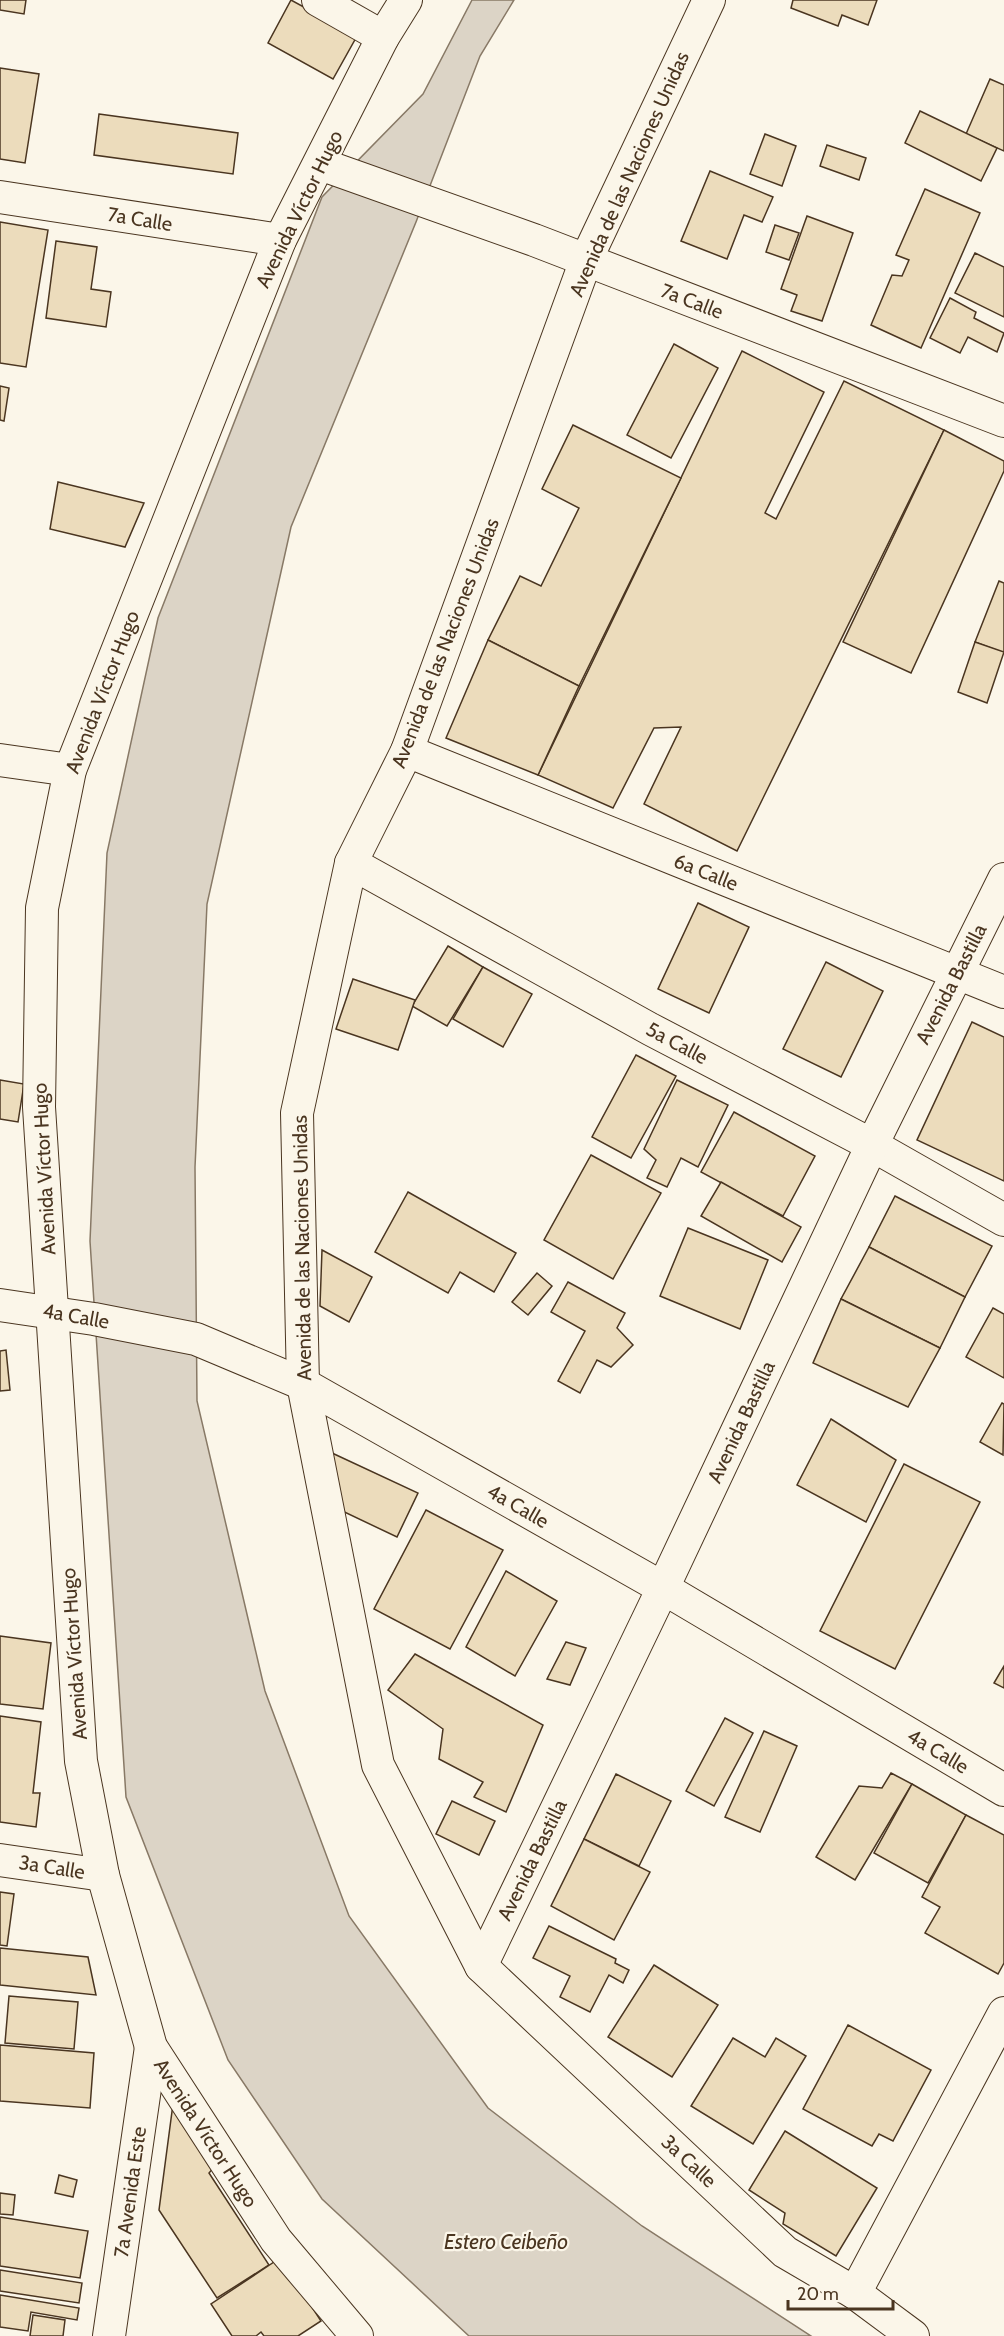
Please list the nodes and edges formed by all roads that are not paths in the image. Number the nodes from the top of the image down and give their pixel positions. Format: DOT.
graph roads {
  1 [pos="318,0"];
  2 [pos="406,0"];
  3 [pos="709,0"];
  4 [pos="383,37"];
  5 [pos="320,164"];
  6 [pos="0,197"];
  7 [pos="280,240"];
  8 [pos="586,260"];
  9 [pos="1004,421"];
  10 [pos="407,751"];
  11 [pos="0,760"];
  12 [pos="70,770"];
  13 [pos="351,863"];
  14 [pos="1004,879"];
  15 [pos="956,972"];
  16 [pos="1004,992"];
  17 [pos="872,1145"];
  18 [pos="1004,1220"];
  19 [pos="0,1305"];
  20 [pos="52,1311"];
  21 [pos="303,1384"];
  22 [pos="663,1588"];
  23 [pos="1004,1790"];
  24 [pos="0,1860"];
  25 [pos="103,1875"];
  26 [pos="481,1966"];
  27 [pos="1004,2013"];
  28 [pos="151,2048"];
  29 [pos="855,2293"];
  30 [pos="109,2336"];
  31 [pos="357,2336"];
  32 [pos="913,2336"];
  1 -- 4 [label="street"];
  2 -- 4 [label="street, Avenida Víctor Hugo"];
  3 -- 8 [label="street, Avenida de las Naciones Unidas"];
  4 -- 5 [label="street, Avenida Víctor Hugo"];
  5 -- 7 [label="street, Avenida Víctor Hugo"];
  5 -- 8 [label="street, 7a Calle"];
  6 -- 7 [label="street, 7a Calle"];
  7 -- 12 [label="street, Avenida Víctor Hugo"];
  8 -- 9 [label="street, 7a Calle"];
  8 -- 10 [label="street, Avenida de las Naciones Unidas"];
  10 -- 13 [label="street, Avenida de las Naciones Unidas"];
  10 -- 15 [label="street, 6a Calle"];
  11 -- 12 [label="street"];
  12 -- 20 [label="street, Avenida Víctor Hugo"];
  13 -- 17 [label="street, 5a Calle"];
  13 -- 21 [label="street, Avenida de las Naciones Unidas"];
  14 -- 15 [label="street, Avenida Bastilla"];
  15 -- 16 [label="street, 6a Calle"];
  15 -- 17 [label="street, Avenida Bastilla"];
  17 -- 18 [label="street, 5a Calle"];
  17 -- 22 [label="street, Avenida Bastilla"];
  19 -- 20 [label="street, 4a Calle"];
  20 -- 21 [label="street, 4a Calle"];
  20 -- 25 [label="street, Avenida Víctor Hugo"];
  21 -- 22 [label="street, 4a Calle"];
  21 -- 26 [label="street, Avenida de las Naciones Unidas"];
  22 -- 23 [label="street, 4a Calle"];
  22 -- 26 [label="street, Avenida Bastilla"];
  24 -- 25 [label="street, 3a Calle"];
  25 -- 28 [label="street, Avenida Víctor Hugo"];
  26 -- 29 [label="street, 3a Calle"];
  27 -- 29 [label="street"];
  28 -- 30 [label="street, 7a Avenida Este"];
  28 -- 31 [label="street, Avenida Víctor Hugo"];
  29 -- 32 [label="street, 3a Calle"];
}
